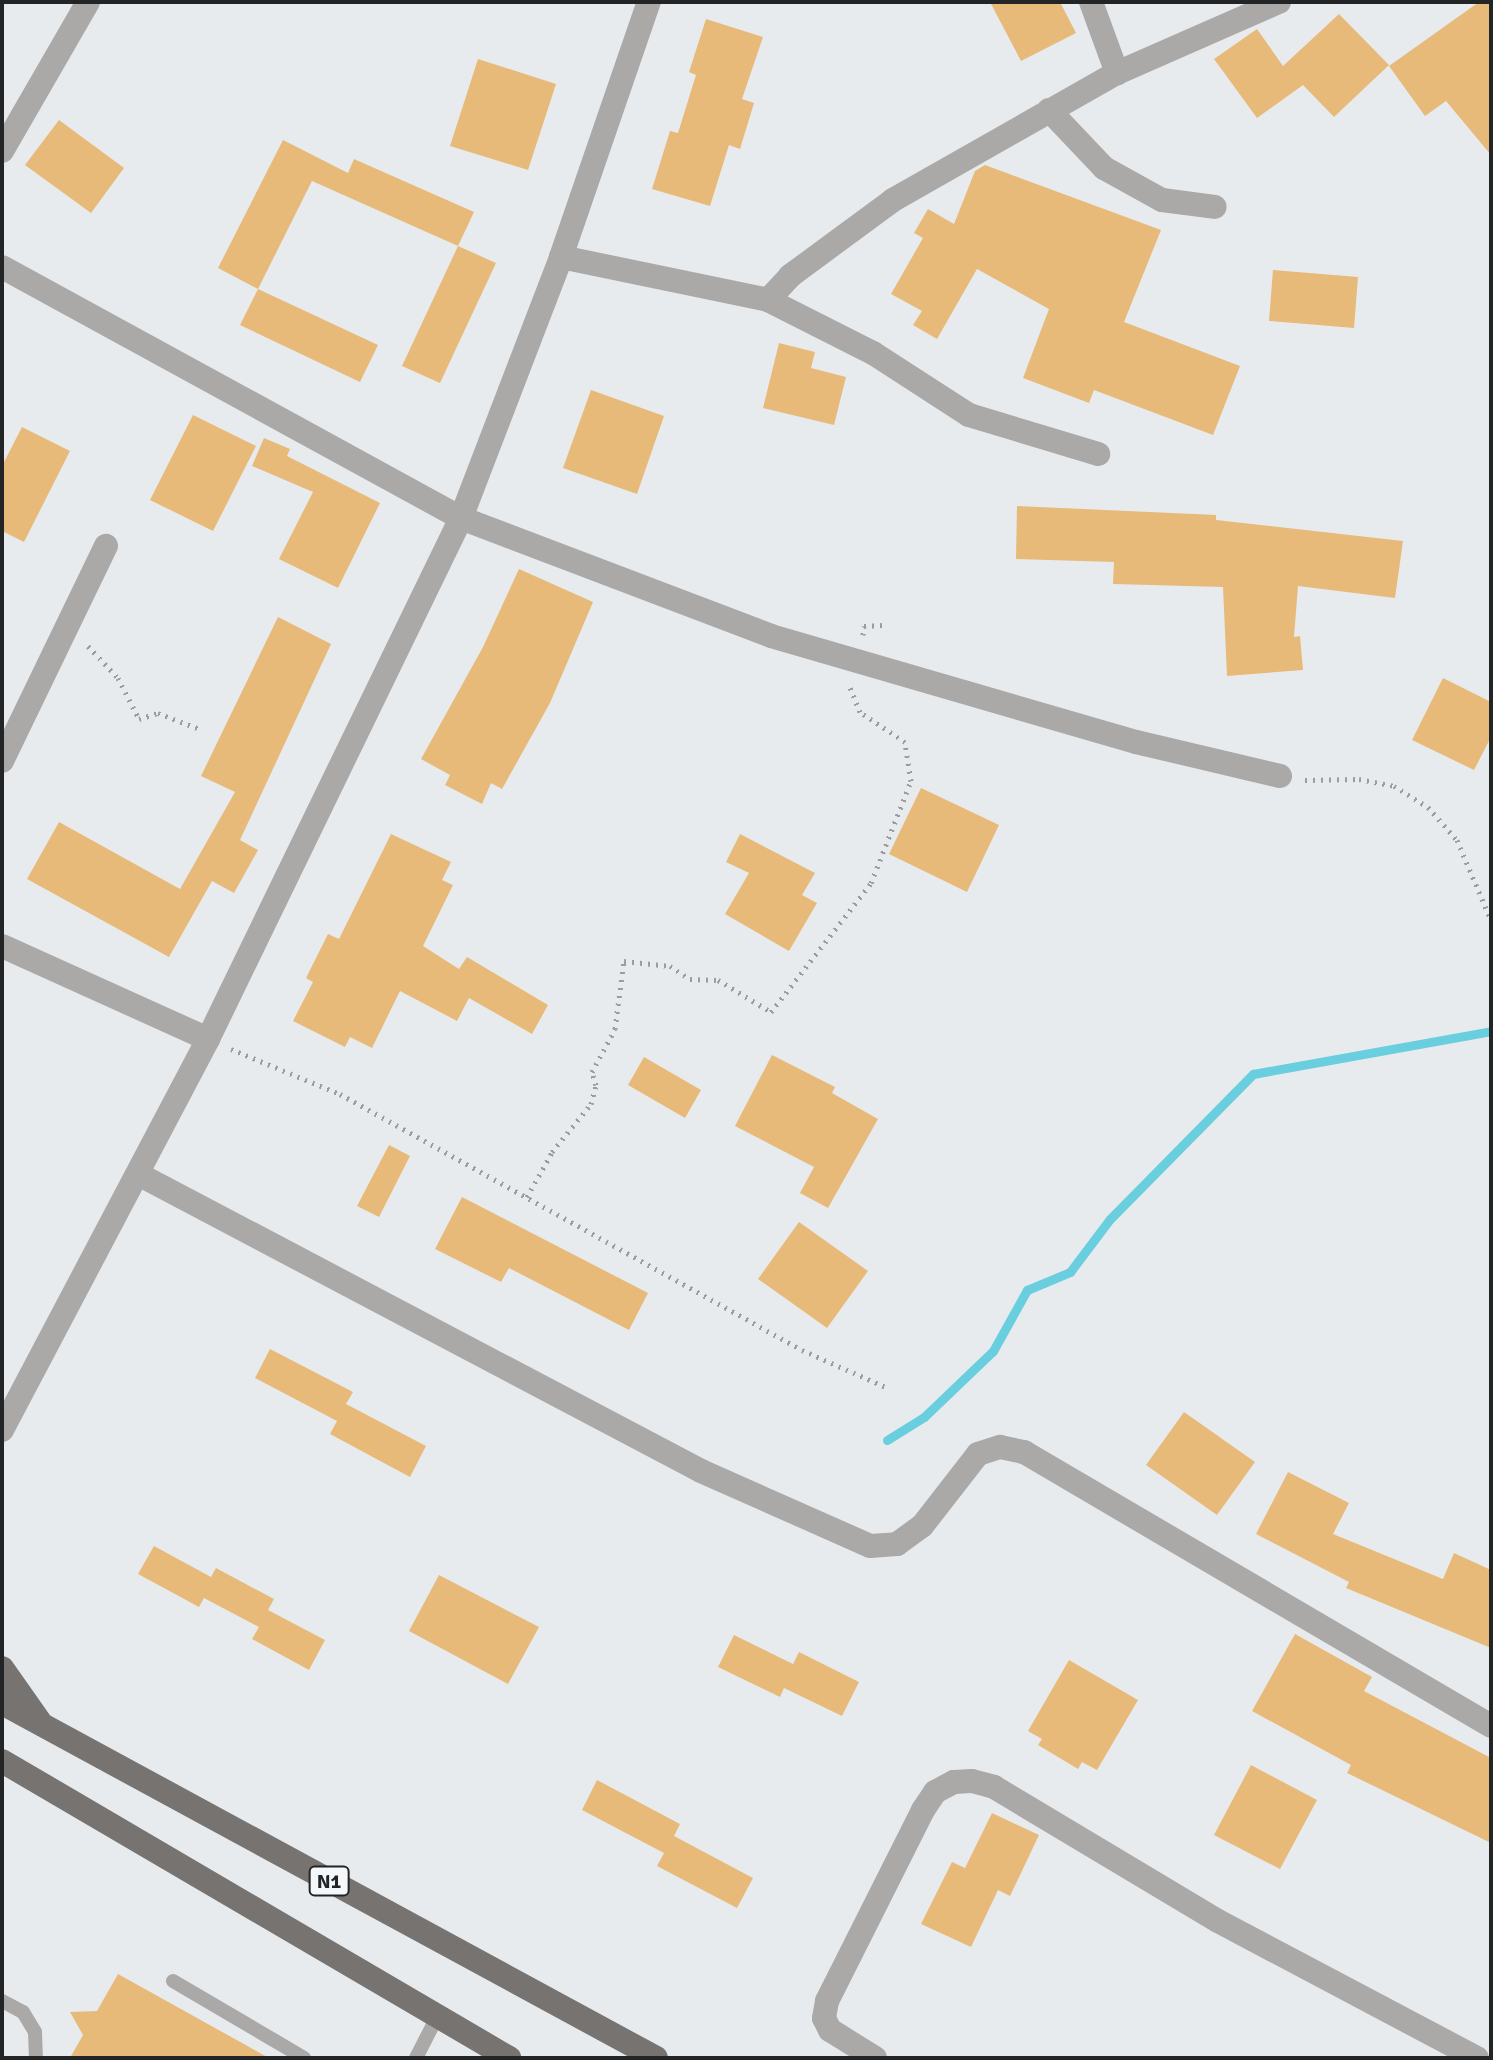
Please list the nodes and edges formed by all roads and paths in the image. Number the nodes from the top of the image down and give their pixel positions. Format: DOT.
graph roads {
  1 [pos="88,2"];
  2 [pos="649,2"];
  3 [pos="1091,2"];
  4 [pos="1279,2"];
  5 [pos="1117,73"];
  6 [pos="1049,110"];
  7 [pos="2,151"];
  8 [pos="1215,207"];
  9 [pos="561,257"];
  10 [pos="2,267"];
  11 [pos="768,300"];
  12 [pos="1098,454"];
  13 [pos="461,518"];
  14 [pos="106,546"];
  15 [pos="882,625"];
  16 [pos="66,627"];
  17 [pos="858,661"];
  18 [pos="202,730"];
  19 [pos="2,761"];
  20 [pos="1280,776"];
  21 [pos="1491,920"];
  22 [pos="2,946"];
  23 [pos="208,1039"];
  24 [pos="138,1174"];
  25 [pos="527,1197"];
  26 [pos="25,1378"];
  27 [pos="888,1388"];
  28 [pos="2,1408"];
  29 [pos="2,1430"];
  30 [pos="2,1668"];
  31 [pos="2,1703"];
  32 [pos="1491,1726"];
  33 [pos="43,1727"];
  34 [pos="2,1761"];
  35 [pos="2,1774"];
  36 [pos="33,1777"];
  37 [pos="173,1981"];
  38 [pos="2,2001"];
  39 [pos="436,2019"];
  40 [pos="36,2058"];
  41 [pos="304,2058"];
  42 [pos="416,2058"];
  43 [pos="509,2058"];
  44 [pos="656,2058"];
  45 [pos="875,2058"];
  46 [pos="1477,2058"];
  1 -- 7 [label="street"];
  2 -- 9 [label="street"];
  3 -- 5 [label="street"];
  4 -- 5 [label="street"];
  5 -- 6 [label="street"];
  6 -- 8 [label="street"];
  6 -- 11 [label="street"];
  9 -- 11 [label="street"];
  9 -- 13 [label="street"];
  10 -- 13 [label="street"];
  11 -- 12 [label="street"];
  13 -- 17 [label="street"];
  13 -- 23 [label="street"];
  14 -- 16 [label="street"];
  15 -- 17 [label="path"];
  16 -- 18 [label="path"];
  16 -- 19 [label="street"];
  17 -- 20 [label="street"];
  17 -- 25 [label="path"];
  20 -- 21 [label="path"];
  22 -- 23 [label="street"];
  23 -- 24 [label="street"];
  23 -- 25 [label="path"];
  24 -- 26 [label="street"];
  24 -- 32 [label="street"];
  25 -- 27 [label="path"];
  26 -- 28 [label="street"];
  26 -- 29 [label="street"];
  30 -- 33 [label="main road"];
  31 -- 33 [label="main road, N1"];
  33 -- 44 [label="main road, N1"];
  34 -- 36 [label="main road"];
  35 -- 36 [label="main road"];
  36 -- 39 [label="main road"];
  37 -- 41 [label="lane"];
  38 -- 40 [label="lane"];
  39 -- 42 [label="lane"];
  39 -- 43 [label="main road"];
  45 -- 46 [label="street"];
}
